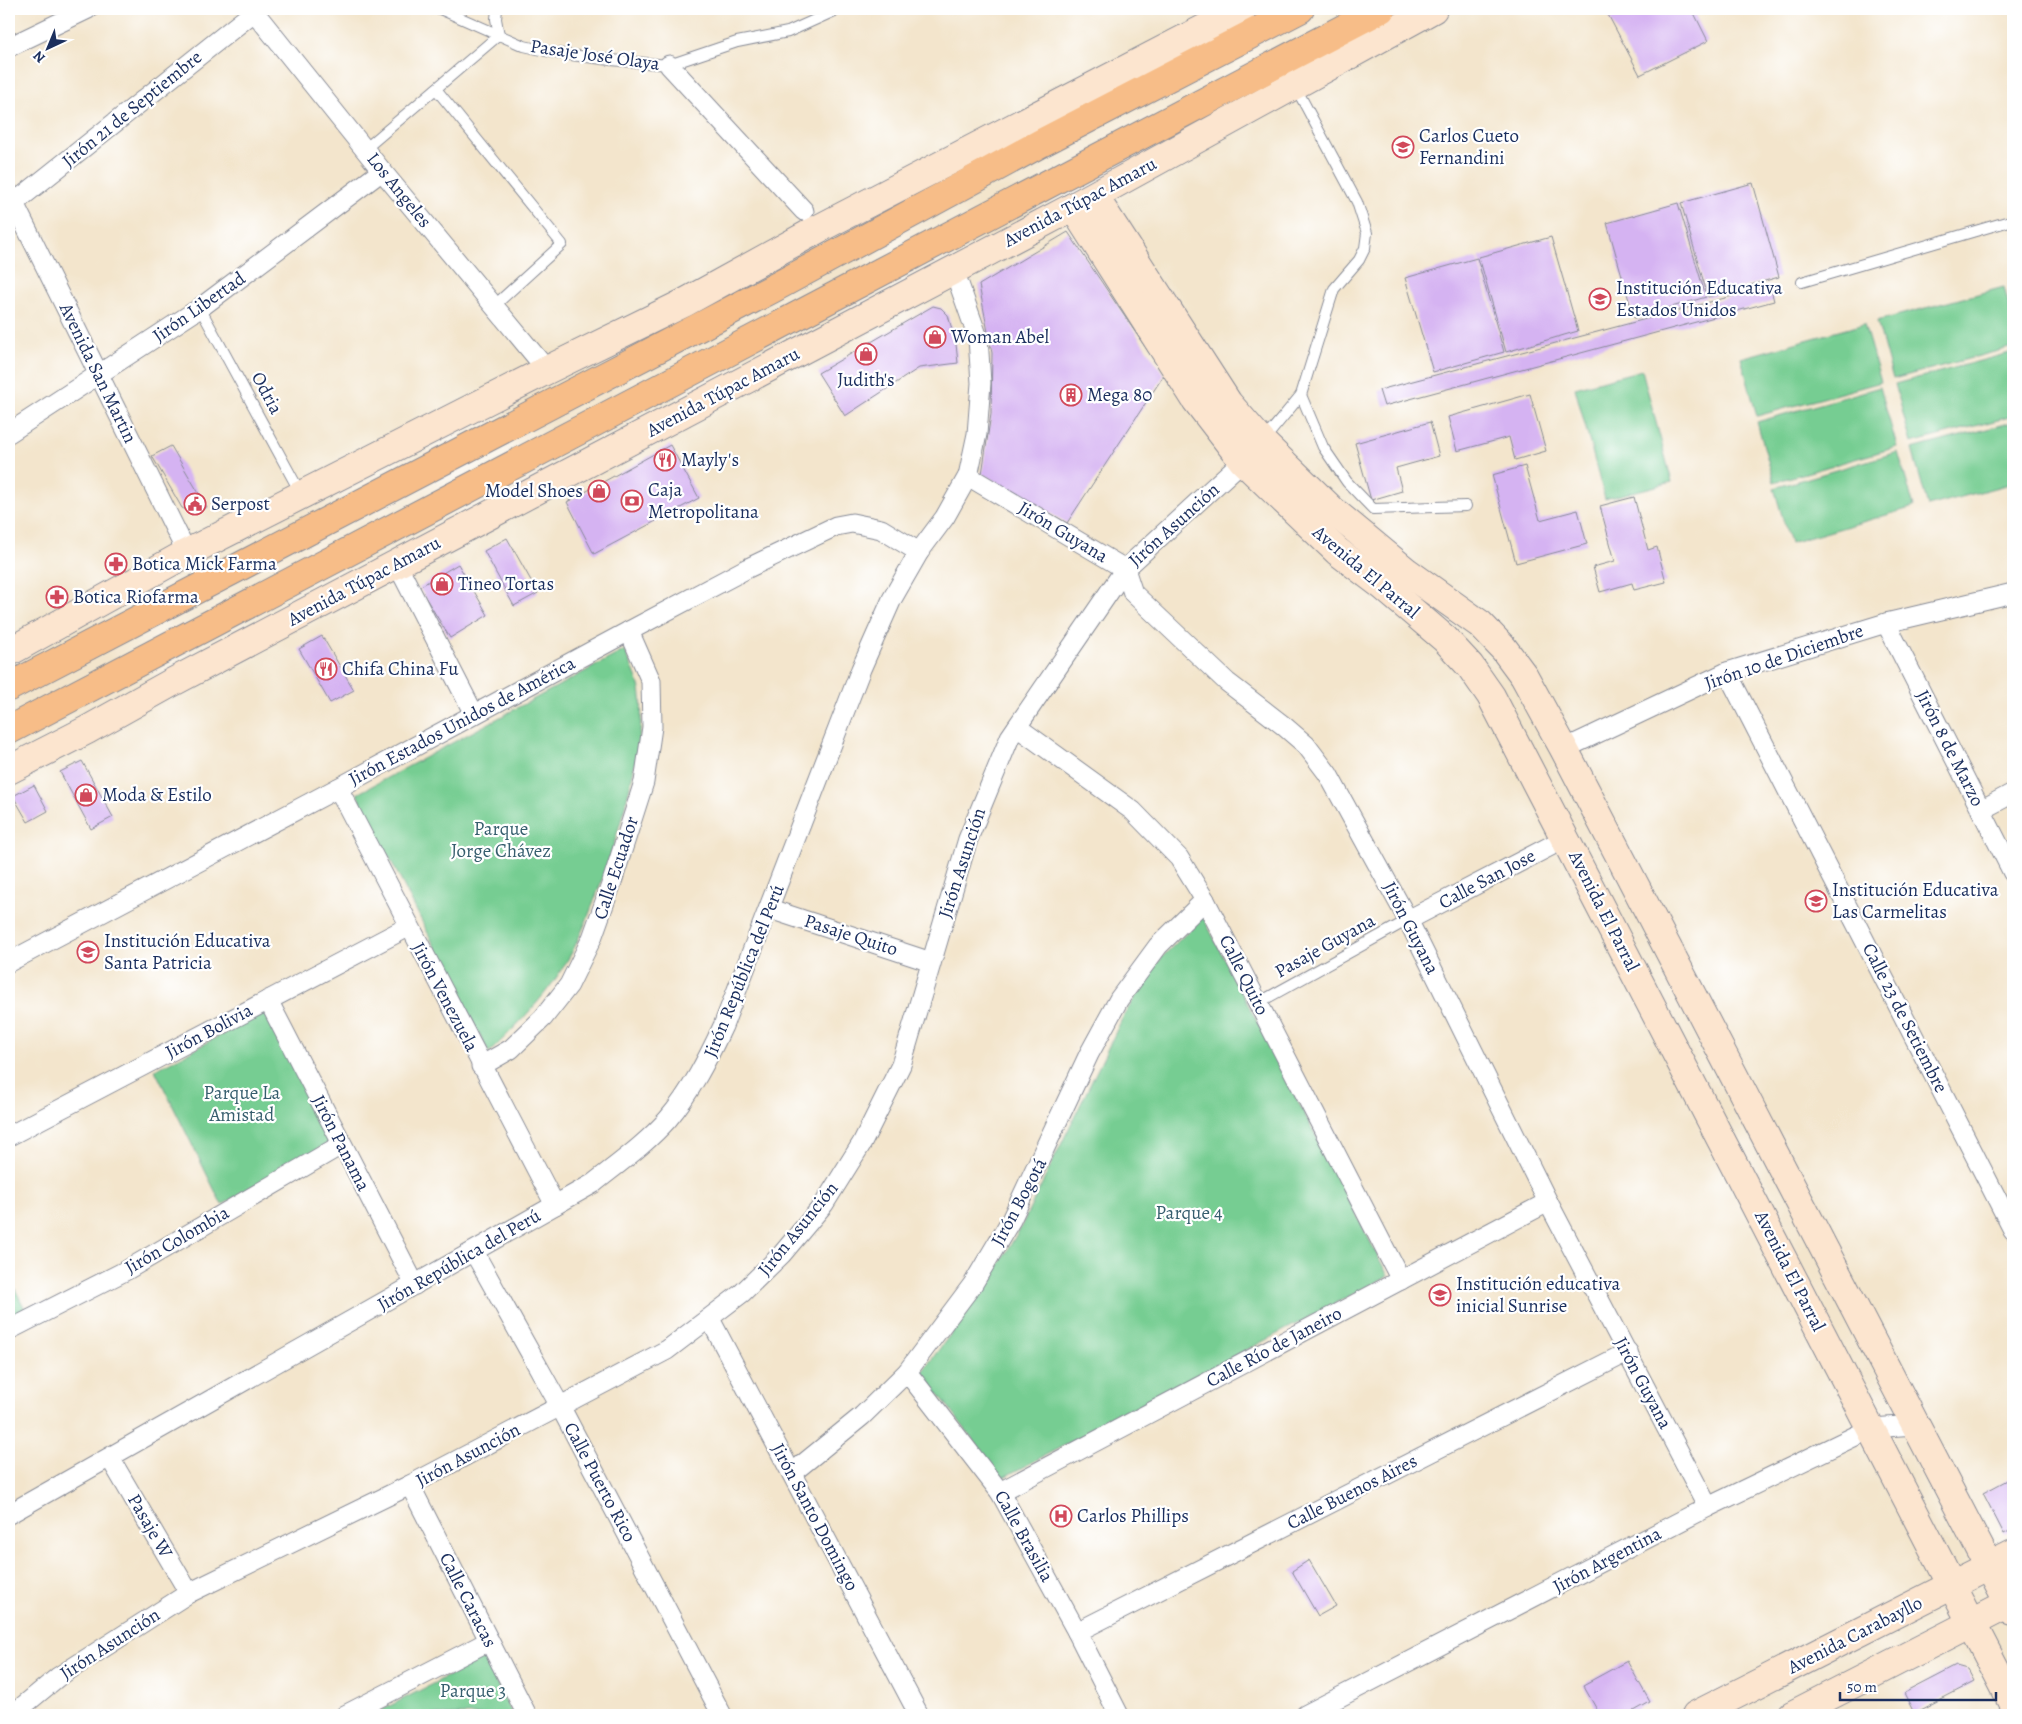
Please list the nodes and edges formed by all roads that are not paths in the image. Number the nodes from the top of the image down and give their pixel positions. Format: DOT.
graph roads {
  1 [pos="88,9"];
  2 [pos="440,9"];
  3 [pos="497,9"];
  4 [pos="839,9"];
  5 [pos="1242,9"];
  6 [pos="1300,9"];
  7 [pos="1380,9"];
  8 [pos="1433,9"];
  9 [pos="253,10"];
  10 [pos="500,35"];
  11 [pos="9,47"];
  12 [pos="669,65"];
  13 [pos="1294,85"];
  14 [pos="436,89"];
  15 [pos="365,149"];
  16 [pos="382,171"];
  17 [pos="11,201"];
  18 [pos="1084,201"];
  19 [pos="804,211"];
  20 [pos="2013,220"];
  21 [pos="954,270"];
  22 [pos="1802,282"];
  23 [pos="494,306"];
  24 [pos="200,308"];
  25 [pos="547,370"];
  26 [pos="100,375"];
  27 [pos="1301,395"];
  28 [pos="9,433"];
  29 [pos="1262,442"];
  30 [pos="1243,461"];
  31 [pos="968,476"];
  32 [pos="302,495"];
  33 [pos="1466,506"];
  34 [pos="919,552"];
  35 [pos="187,553"];
  36 [pos="397,564"];
  37 [pos="1124,569"];
  38 [pos="2013,593"];
  39 [pos="1886,623"];
  40 [pos="629,630"];
  41 [pos="9,652"];
  42 [pos="1727,672"];
  43 [pos="9,687"];
  44 [pos="474,714"];
  45 [pos="1017,727"];
  46 [pos="9,730"];
  47 [pos="1564,749"];
  48 [pos="9,770"];
  49 [pos="338,788"];
  50 [pos="2013,792"];
  51 [pos="1981,810"];
  52 [pos="1566,838"];
  53 [pos="2013,873"];
  54 [pos="1205,900"];
  55 [pos="770,909"];
  56 [pos="1408,920"];
  57 [pos="408,927"];
  58 [pos="9,962"];
  59 [pos="931,962"];
  60 [pos="268,1000"];
  61 [pos="1258,1003"];
  62 [pos="481,1066"];
  63 [pos="9,1136"];
  64 [pos="341,1145"];
  65 [pos="1548,1202"];
  66 [pos="555,1205"];
  67 [pos="2013,1230"];
  68 [pos="474,1252"];
  69 [pos="1401,1280"];
  70 [pos="415,1285"];
  71 [pos="710,1319"];
  72 [pos="9,1330"];
  73 [pos="1628,1352"];
  74 [pos="906,1372"];
  75 [pos="560,1406"];
  76 [pos="1915,1425"];
  77 [pos="1872,1428"];
  78 [pos="110,1458"];
  79 [pos="792,1473"];
  80 [pos="410,1485"];
  81 [pos="1000,1492"];
  82 [pos="1708,1507"];
  83 [pos="9,1514"];
  84 [pos="2013,1554"];
  85 [pos="1989,1567"];
  86 [pos="1952,1585"];
  87 [pos="189,1593"];
  88 [pos="2012,1606"];
  89 [pos="1972,1624"];
  90 [pos="1077,1632"];
  91 [pos="489,1642"];
  92 [pos="2013,1703"];
  93 [pos="1821,1709"];
  94 [pos="12,1715"];
  95 [pos="346,1715"];
  96 [pos="526,1715"];
  97 [pos="722,1715"];
  98 [pos="919,1715"];
  99 [pos="1119,1715"];
  100 [pos="1305,1715"];
  101 [pos="1696,1715"];
  102 [pos="1792,1715"];
  1 -- 11 [label="street"];
  2 -- 10 [label="lane, Pasaje José Olaya"];
  3 -- 10 [label="lane"];
  4 -- 12 [label="lane"];
  5 -- 25 [label="main road"];
  6 -- 43 [label="highway"];
  7 -- 46 [label="highway, Avenida Túpac Amaru"];
  8 -- 13 [label="main road, Avenida Túpac Amaru"];
  9 -- 15 [label="street, Los Angeles"];
  9 -- 17 [label="street, Jirón 21 de Septiembre"];
  10 -- 12 [label="lane, Pasaje José Olaya"];
  10 -- 14 [label="lane"];
  12 -- 19 [label="street, Pasaje José Olaya"];
  13 -- 18 [label="main road, Avenida Túpac Amaru"];
  13 -- 27 [label="lane"];
  14 -- 15 [label="lane"];
  14 -- 23 [label="lane"];
  15 -- 16 [label="street, Los Angeles"];
  16 -- 23 [label="street, Los Angeles"];
  16 -- 24 [label="street, Jirón Libertad"];
  17 -- 26 [label="street, Avenida San Martin"];
  18 -- 21 [label="main road, Avenida Túpac Amaru"];
  18 -- 29 [label="main road, Avenida El Parral"];
  18 -- 30 [label="main road, Avenida El Parral"];
  20 -- 22 [label="lane"];
  21 -- 31 [label="street, Jirón República del Perú"];
  21 -- 36 [label="main road, Avenida Túpac Amaru"];
  23 -- 25 [label="street, Los Angeles"];
  24 -- 26 [label="street, Jirón Libertad"];
  24 -- 32 [label="lane, Odria"];
  25 -- 32 [label="main road"];
  26 -- 28 [label="street, Jirón Libertad"];
  26 -- 35 [label="street, Avenida San Martin"];
  27 -- 29 [label="lane"];
  27 -- 33 [label="lane"];
  29 -- 30 [label="street, Jirón Asunción"];
  29 -- 47 [label="main road, Avenida El Parral"];
  30 -- 37 [label="street, Jirón Asunción"];
  30 -- 52 [label="main road, Avenida El Parral"];
  31 -- 34 [label="street, Jirón República del Perú"];
  31 -- 37 [label="street, Jirón Guyana"];
  32 -- 35 [label="main road"];
  34 -- 40 [label="street, Jirón Estados Unidos de América"];
  34 -- 55 [label="street, Jirón República del Perú"];
  35 -- 41 [label="main road"];
  36 -- 44 [label="street"];
  36 -- 48 [label="main road, Avenida Túpac Amaru"];
  37 -- 45 [label="street, Jirón Asunción"];
  37 -- 56 [label="street, Jirón Guyana"];
  38 -- 39 [label="street, Jirón 10 de Diciembre"];
  39 -- 42 [label="street, Jirón 10 de Diciembre"];
  39 -- 51 [label="street, Jirón 8 de Marzo"];
  40 -- 44 [label="street, Jirón Estados Unidos de América"];
  40 -- 62 [label="street, Calle Ecuador"];
  42 -- 47 [label="street, Jirón 10 de Diciembre"];
  42 -- 67 [label="street, Calle 23 de Setiembre"];
  44 -- 49 [label="street, Jirón Estados Unidos de América"];
  45 -- 54 [label="street, Calle Quito"];
  45 -- 59 [label="street, Jirón Asunción"];
  47 -- 76 [label="main road, Avenida El Parral"];
  49 -- 57 [label="street, Jirón Venezuela"];
  49 -- 58 [label="street, Jirón Estados Unidos de América"];
  50 -- 51 [label="street"];
  51 -- 53 [label="street, Jirón 8 de Marzo"];
  52 -- 56 [label="street, Calle San Jose"];
  52 -- 77 [label="main road, Avenida El Parral"];
  54 -- 61 [label="street, Calle Quito"];
  54 -- 74 [label="street, Jirón Bogotá"];
  55 -- 59 [label="street, Pasaje Quito"];
  55 -- 66 [label="street, Jirón República del Perú"];
  56 -- 61 [label="lane, Pasaje Guyana"];
  56 -- 65 [label="street, Jirón Guyana"];
  57 -- 60 [label="street, Jirón Bolivia"];
  57 -- 62 [label="street, Jirón Venezuela"];
  59 -- 71 [label="street, Jirón Asunción"];
  60 -- 63 [label="street, Jirón Bolivia"];
  60 -- 64 [label="street, Jirón Panama"];
  61 -- 69 [label="street, Calle Quito"];
  62 -- 66 [label="street, Jirón Venezuela"];
  64 -- 70 [label="street, Jirón Panama"];
  64 -- 72 [label="street, Jirón Colombia"];
  65 -- 69 [label="street, Calle Río de Janeiro"];
  65 -- 73 [label="street, Jirón Guyana"];
  66 -- 68 [label="street, Jirón República del Perú"];
  68 -- 70 [label="street, Jirón República del Perú"];
  68 -- 75 [label="street, Calle Puerto Rico"];
  69 -- 81 [label="street, Calle Río de Janeiro"];
  70 -- 78 [label="street, Jirón República del Perú"];
  71 -- 75 [label="street, Jirón Asunción"];
  71 -- 79 [label="street, Jirón Santo Domingo"];
  73 -- 82 [label="street, Jirón Guyana"];
  73 -- 90 [label="street, Calle Buenos Aires"];
  74 -- 79 [label="street, Jirón Bogotá"];
  74 -- 81 [label="street, Calle Brasilia"];
  75 -- 80 [label="street, Jirón Asunción"];
  75 -- 97 [label="street, Calle Puerto Rico"];
  76 -- 77 [label="street, Jirón Argentina"];
  76 -- 85 [label="main road, Avenida El Parral"];
  77 -- 82 [label="street, Jirón Argentina"];
  77 -- 86 [label="main road, Avenida El Parral"];
  78 -- 83 [label="street, Jirón República del Perú"];
  78 -- 87 [label="street, Pasaje W"];
  79 -- 98 [label="street, Jirón Santo Domingo"];
  80 -- 87 [label="street, Jirón Asunción"];
  80 -- 91 [label="street, Calle Caracas"];
  81 -- 90 [label="street, Calle Brasilia"];
  82 -- 100 [label="street, Jirón Argentina"];
  84 -- 85 [label="main road, Avenida Carabayllo"];
  85 -- 86 [label="main road, Avenida Carabayllo"];
  85 -- 88 [label="main road, Avenida El Parral"];
  86 -- 89 [label="main road, Avenida El Parral"];
  86 -- 101 [label="main road, Avenida Carabayllo"];
  87 -- 94 [label="street, Jirón Asunción"];
  88 -- 89 [label="main road"];
  89 -- 92 [label="main road, Avenida El Parral"];
  89 -- 93 [label="main road"];
  90 -- 99 [label="street, Calle Brasilia"];
  91 -- 95 [label="street"];
  91 -- 96 [label="street, Calle Caracas"];
  93 -- 102 [label="main road"];
}
